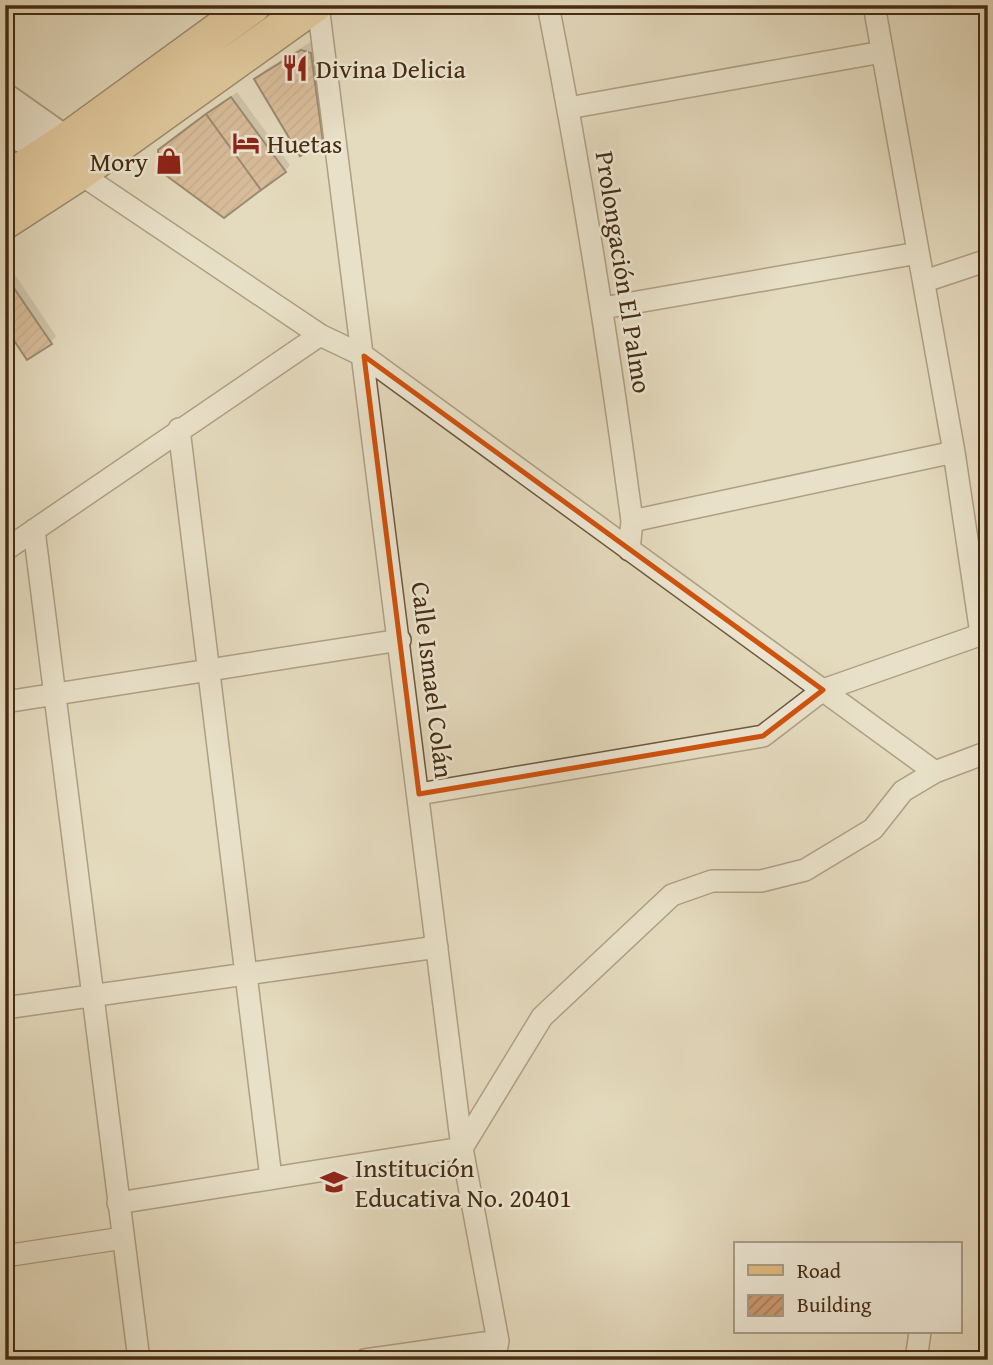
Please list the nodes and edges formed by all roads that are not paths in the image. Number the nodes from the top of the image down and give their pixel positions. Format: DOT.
graph roads {
  1 [pos="253,5"];
  2 [pos="316,5"];
  3 [pos="548,5"];
  4 [pos="874,5"];
  5 [pos="882,51"];
  6 [pos="5,98"];
  7 [pos="568,108"];
  8 [pos="5,127"];
  9 [pos="56,147"];
  10 [pos="79,173"];
  11 [pos="5,181"];
  12 [pos="5,221"];
  13 [pos="918,253"];
  14 [pos="988,260"];
  15 [pos="925,281"];
  16 [pos="603,308"];
  17 [pos="320,335"];
  18 [pos="364,356"];
  19 [pos="179,429"];
  20 [pos="954,452"];
  21 [pos="632,521"];
  22 [pos="34,530"];
  23 [pos="5,550"];
  24 [pos="629,550"];
  25 [pos="984,633"];
  26 [pos="400,640"];
  27 [pos="209,670"];
  28 [pos="823,690"];
  29 [pos="54,695"];
  30 [pos="5,702"];
  31 [pos="988,752"];
  32 [pos="935,772"];
  33 [pos="419,794"];
  34 [pos="437,947"];
  35 [pos="246,974"];
  36 [pos="94,996"];
  37 [pos="5,1008"];
  38 [pos="462,1148"];
  39 [pos="271,1178"];
  40 [pos="118,1203"];
  41 [pos="123,1238"];
  42 [pos="5,1256"];
  43 [pos="920,1334"];
  44 [pos="496,1350"];
  45 [pos="139,1360"];
  46 [pos="365,1360"];
  47 [pos="916,1360"];
  1 -- 9 [label="main road"];
  2 -- 10 [label="main road"];
  2 -- 18 [label="street, Calle Ismael Colán"];
  3 -- 7 [label="street, Prolongación El Palmo"];
  4 -- 5 [label="street"];
  5 -- 7 [label="street"];
  5 -- 13 [label="street"];
  6 -- 9 [label="street"];
  7 -- 16 [label="street, Prolongación El Palmo"];
  8 -- 9 [label="street"];
  9 -- 10 [label="street"];
  9 -- 11 [label="main road"];
  10 -- 12 [label="main road"];
  10 -- 17 [label="street"];
  13 -- 15 [label="street"];
  13 -- 16 [label="street"];
  14 -- 15 [label="street"];
  15 -- 20 [label="street"];
  16 -- 21 [label="street, Prolongación El Palmo"];
  17 -- 18 [label="street"];
  17 -- 19 [label="street"];
  18 -- 24 [label="street"];
  18 -- 26 [label="street, Calle Ismael Colán"];
  19 -- 22 [label="street"];
  19 -- 27 [label="street"];
  20 -- 21 [label="street"];
  20 -- 25 [label="street"];
  21 -- 24 [label="street, Prolongación El Palmo"];
  22 -- 23 [label="street"];
  22 -- 29 [label="street"];
  24 -- 28 [label="street"];
  25 -- 28 [label="street"];
  26 -- 27 [label="street"];
  26 -- 33 [label="street, Calle Ismael Colán"];
  27 -- 29 [label="street"];
  27 -- 35 [label="street"];
  28 -- 32 [label="street"];
  28 -- 33 [label="street"];
  29 -- 30 [label="street"];
  29 -- 36 [label="street"];
  31 -- 32 [label="street"];
  32 -- 38 [label="street"];
  33 -- 34 [label="street, Calle Ismael Colán"];
  34 -- 35 [label="street"];
  34 -- 38 [label="street, Calle Ismael Colán"];
  35 -- 36 [label="street"];
  35 -- 39 [label="street"];
  36 -- 37 [label="street"];
  36 -- 40 [label="street"];
  38 -- 39 [label="street"];
  38 -- 44 [label="street, Calle Ismael Colán"];
  39 -- 40 [label="street"];
  40 -- 41 [label="street"];
  41 -- 42 [label="street"];
  41 -- 45 [label="street"];
  43 -- 47 [label="street"];
  44 -- 46 [label="street"];
}
